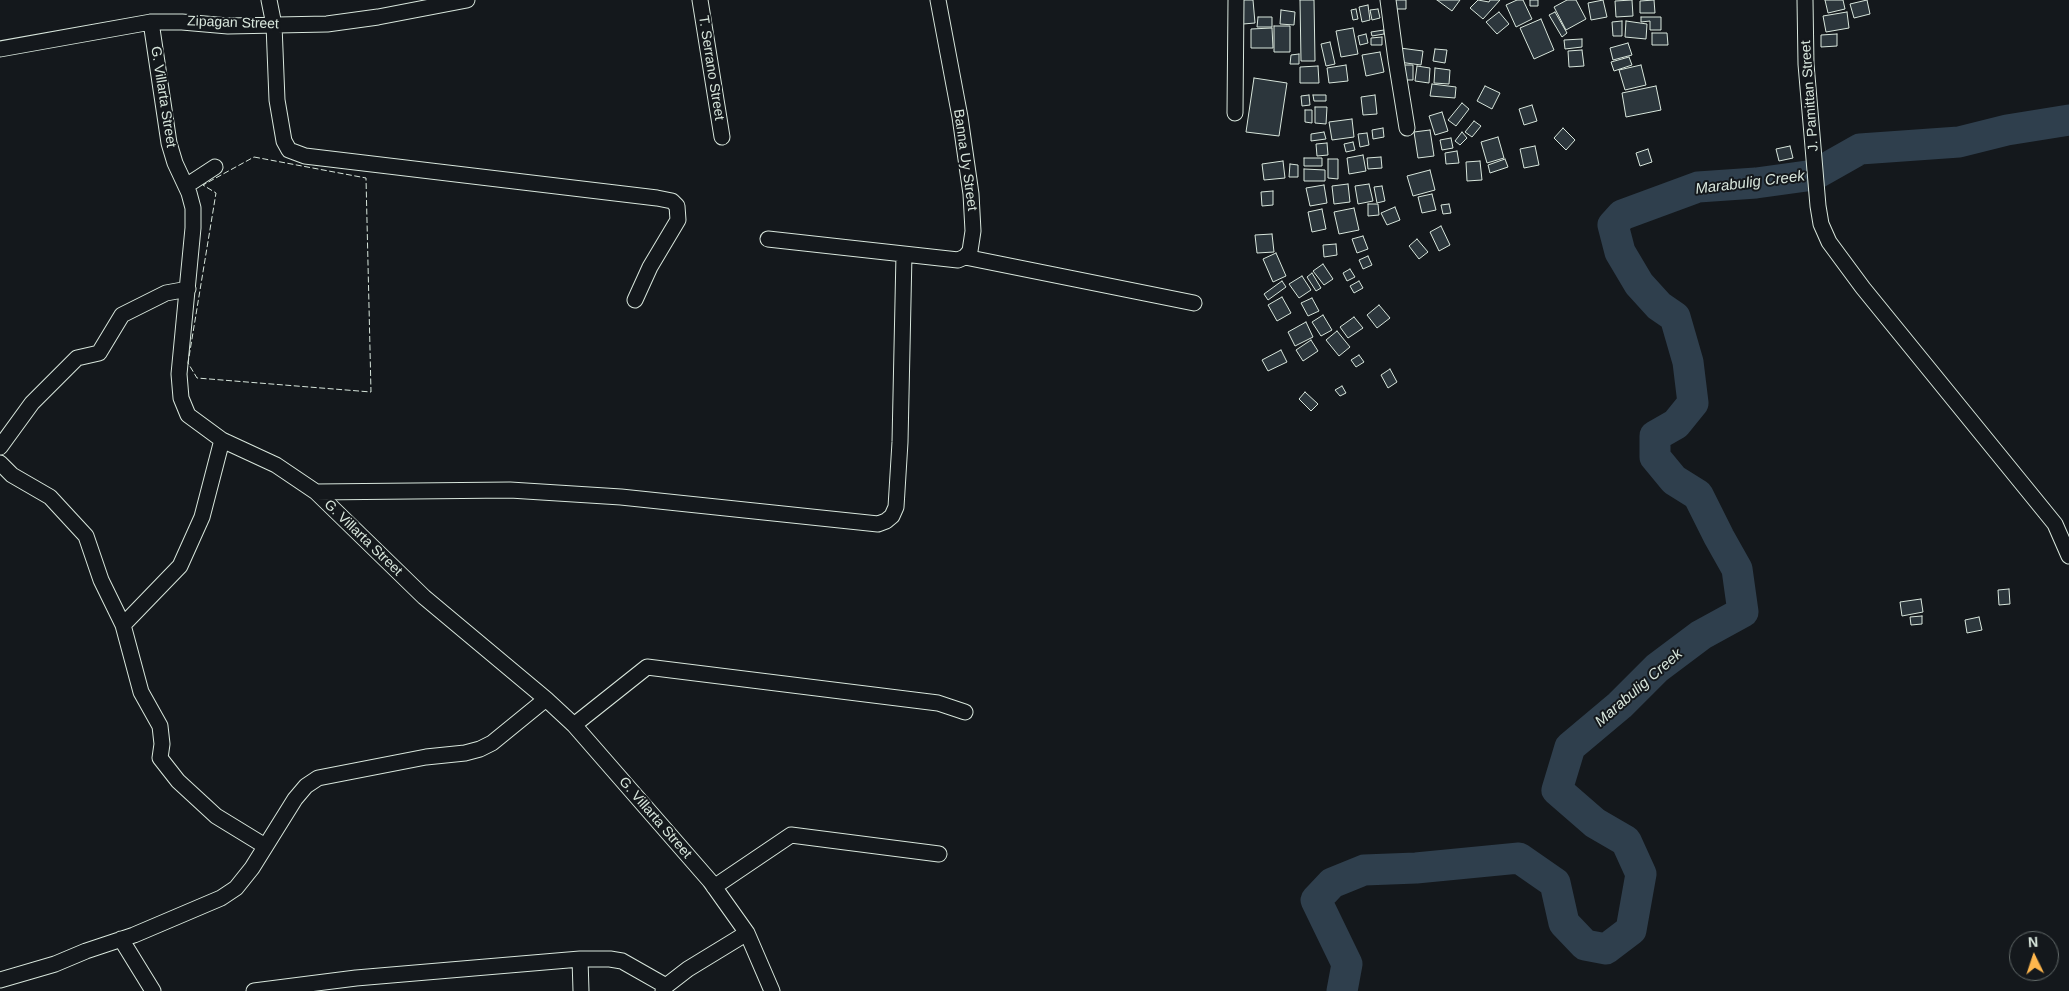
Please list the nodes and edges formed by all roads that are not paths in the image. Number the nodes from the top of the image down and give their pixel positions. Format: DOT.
graph roads {
  1 [pos="269,0"];
  2 [pos="467,0"];
  3 [pos="700,0"];
  4 [pos="938,0"];
  5 [pos="1236,0"];
  6 [pos="1388,0"];
  7 [pos="1805,0"];
  8 [pos="151,22"];
  9 [pos="274,25"];
  10 [pos="0,49"];
  11 [pos="1235,114"];
  12 [pos="1407,128"];
  13 [pos="722,136"];
  14 [pos="215,168"];
  15 [pos="186,186"];
  16 [pos="768,240"];
  17 [pos="904,254"];
  18 [pos="965,258"];
  19 [pos="188,289"];
  20 [pos="635,300"];
  21 [pos="1194,303"];
  22 [pos="222,440"];
  23 [pos="0,447"];
  24 [pos="0,463"];
  25 [pos="316,492"];
  26 [pos="2069,556"];
  27 [pos="123,625"];
  28 [pos="546,698"];
  29 [pos="965,712"];
  30 [pos="574,725"];
  31 [pos="265,846"];
  32 [pos="939,854"];
  33 [pos="714,887"];
  34 [pos="747,933"];
  35 [pos="121,939"];
  36 [pos="580,960"];
  37 [pos="0,980"];
  38 [pos="293,988"];
  39 [pos="664,988"];
  40 [pos="153,991"];
  41 [pos="254,991"];
  42 [pos="581,991"];
  43 [pos="772,991"];
  1 -- 9 [label="street"];
  2 -- 9 [label="street, Zipagan Street"];
  3 -- 13 [label="street, T. Serrano Street"];
  4 -- 18 [label="street, Banna Uy Street"];
  5 -- 11 [label="street"];
  6 -- 12 [label="street"];
  7 -- 26 [label="street, J. Pamittan Street"];
  8 -- 9 [label="street, Zipagan Street"];
  8 -- 10 [label="street, Zipagan Street"];
  8 -- 15 [label="street, G. Villarta Street"];
  9 -- 20 [label="street"];
  14 -- 15 [label="street"];
  15 -- 19 [label="street, G. Villarta Street"];
  16 -- 17 [label="street"];
  17 -- 18 [label="street"];
  17 -- 25 [label="street"];
  18 -- 21 [label="street"];
  19 -- 22 [label="street, G. Villarta Street"];
  19 -- 23 [label="street"];
  22 -- 25 [label="street, G. Villarta Street"];
  22 -- 27 [label="street"];
  24 -- 27 [label="street"];
  25 -- 28 [label="street, G. Villarta Street"];
  27 -- 31 [label="street"];
  28 -- 30 [label="street, G. Villarta Street"];
  28 -- 31 [label="street"];
  29 -- 30 [label="street"];
  30 -- 33 [label="street, G. Villarta Street"];
  31 -- 35 [label="street"];
  32 -- 33 [label="street"];
  33 -- 34 [label="street, G. Villarta Street"];
  34 -- 39 [label="street"];
  34 -- 43 [label="street, G. Villarta Street"];
  35 -- 37 [label="street"];
  35 -- 40 [label="street"];
  36 -- 38 [label="street"];
  36 -- 39 [label="street"];
  36 -- 42 [label="street"];
  38 -- 41 [label="street"];
}
